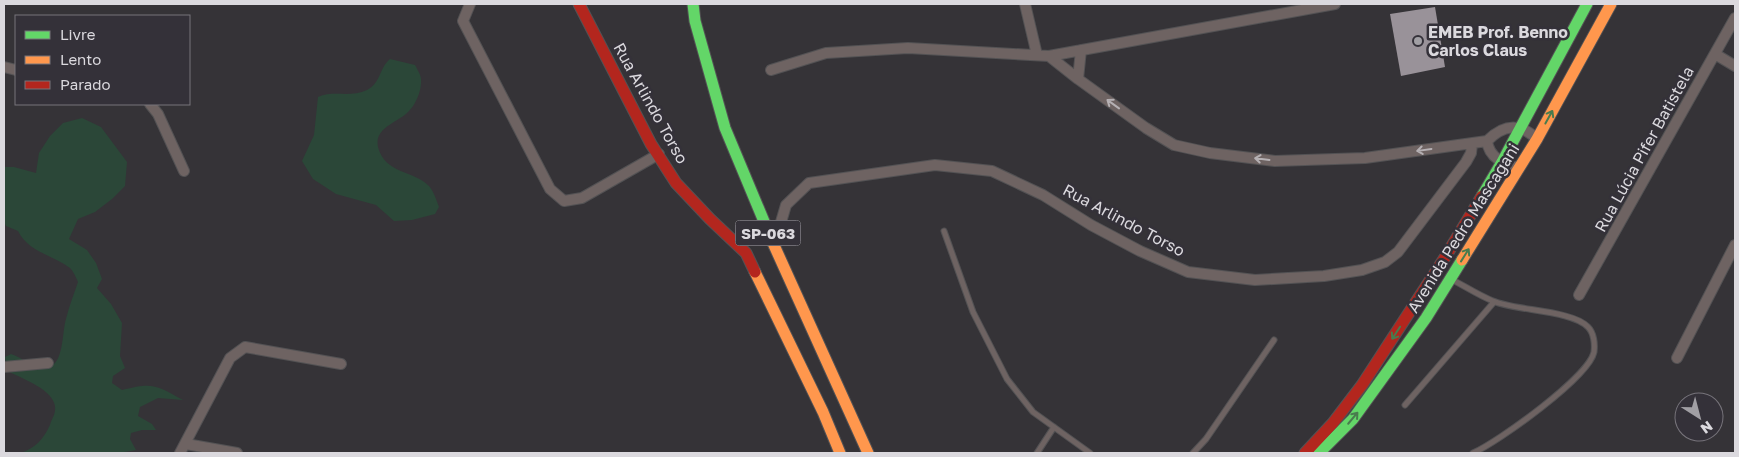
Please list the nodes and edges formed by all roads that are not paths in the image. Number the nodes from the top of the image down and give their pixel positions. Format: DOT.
graph roads {
  1 [pos="470,4"];
  2 [pos="579,4"];
  3 [pos="693,4"];
  4 [pos="1025,4"];
  5 [pos="1335,4"];
  6 [pos="1587,4"];
  7 [pos="1610,4"];
  8 [pos="1735,18"];
  9 [pos="1081,50"];
  10 [pos="1714,54"];
  11 [pos="1037,55"];
  12 [pos="1049,56"];
  13 [pos="1735,66"];
  14 [pos="771,70"];
  15 [pos="1078,79"];
  16 [pos="151,105"];
  17 [pos="1519,128"];
  18 [pos="1537,139"];
  19 [pos="1487,142"];
  20 [pos="1472,144"];
  21 [pos="659,154"];
  22 [pos="1502,162"];
  23 [pos="1519,168"];
  24 [pos="184,171"];
  25 [pos="944,231"];
  26 [pos="1735,245"];
  27 [pos="774,246"];
  28 [pos="1450,278"];
  29 [pos="1579,295"];
  30 [pos="1494,302"];
  31 [pos="1274,340"];
  32 [pos="1677,358"];
  33 [pos="48,363"];
  34 [pos="341,364"];
  35 [pos="4,367"];
  36 [pos="1405,405"];
  37 [pos="1054,427"];
  38 [pos="186,444"];
  39 [pos="180,453"];
  40 [pos="237,453"];
  41 [pos="840,453"];
  42 [pos="868,453"];
  43 [pos="1037,453"];
  44 [pos="1090,453"];
  45 [pos="1192,453"];
  46 [pos="1305,453"];
  47 [pos="1319,453"];
  48 [pos="1473,453"];
  1 -- 21 [label="street"];
  2 -- 21 [label="main road, Rua Arlindo Torso"];
  3 -- 27 [label="main road, SP-063"];
  4 -- 11 [label="street"];
  5 -- 9 [label="street"];
  6 -- 17 [label="main road, Avenida Pedro Mascagani"];
  18 -- 7 [label="main road, Avenida Pedro Mascagani, one-way"];
  8 -- 10 [label="street, Rua Lúcia Pifer Batistela"];
  9 -- 12 [label="street"];
  9 -- 15 [label="street"];
  10 -- 13 [label="street"];
  10 -- 29 [label="street, Rua Lúcia Pifer Batistela"];
  11 -- 12 [label="street"];
  11 -- 14 [label="street"];
  12 -- 15 [label="street"];
  20 -- 15 [label="street, one-way"];
  16 -- 24 [label="street"];
  17 -- 18 [label="street"];
  17 -- 19 [label="street"];
  17 -- 22 [label="main road, Avenida Pedro Mascagani"];
  18 -- 23 [label="main road, Avenida Pedro Mascagani"];
  19 -- 20 [label="street"];
  19 -- 22 [label="street"];
  20 -- 27 [label="street, Rua Arlindo Torso"];
  21 -- 41 [label="main road, Rua Arlindo Torso"];
  22 -- 23 [label="street"];
  22 -- 46 [label="main road, Avenida Pedro Mascagani, one-way"];
  28 -- 23 [label="main road, Avenida Pedro Mascagani, one-way"];
  25 -- 37 [label="lane"];
  26 -- 32 [label="street"];
  27 -- 42 [label="main road, SP-063"];
  28 -- 30 [label="lane"];
  47 -- 28 [label="main road, Avenida Pedro Mascagani, one-way"];
  30 -- 36 [label="lane"];
  30 -- 48 [label="lane"];
  31 -- 45 [label="lane"];
  33 -- 35 [label="street"];
  34 -- 38 [label="street"];
  37 -- 43 [label="lane"];
  37 -- 44 [label="lane"];
  38 -- 39 [label="street"];
  38 -- 40 [label="street"];
}
